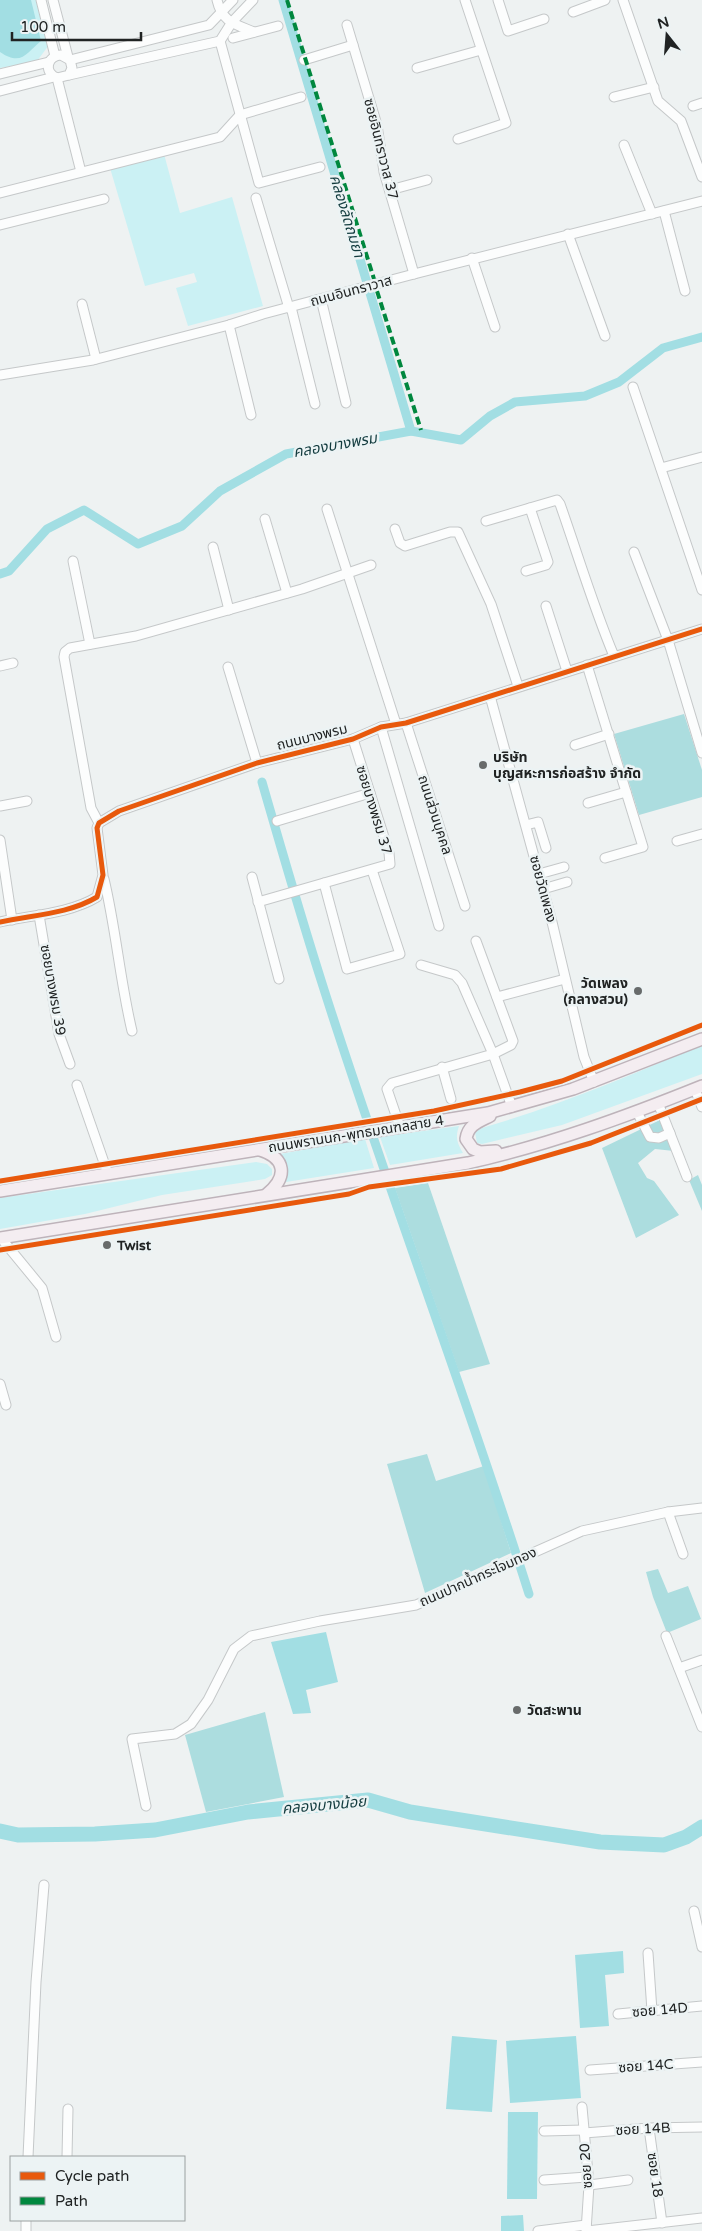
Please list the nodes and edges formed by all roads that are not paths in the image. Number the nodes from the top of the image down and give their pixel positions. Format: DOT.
graph roads {
  1 [pos="41,0"];
  2 [pos="53,0"];
  3 [pos="217,0"];
  4 [pos="233,0"];
  5 [pos="465,0"];
  6 [pos="498,0"];
  7 [pos="605,0"];
  8 [pos="623,0"];
  9 [pos="252,1"];
  10 [pos="573,12"];
  11 [pos="220,13"];
  12 [pos="544,19"];
  13 [pos="232,22"];
  14 [pos="347,25"];
  15 [pos="278,26"];
  16 [pos="254,32"];
  17 [pos="233,38"];
  18 [pos="220,41"];
  19 [pos="353,45"];
  20 [pos="481,50"];
  21 [pos="69,58"];
  22 [pos="52,59"];
  23 [pos="304,60"];
  24 [pos="417,68"];
  25 [pos="0,74"];
  26 [pos="69,75"];
  27 [pos="55,78"];
  28 [pos="654,87"];
  29 [pos="0,91"];
  30 [pos="301,97"];
  31 [pos="614,98"];
  32 [pos="240,115"];
  33 [pos="458,139"];
  34 [pos="624,144"];
  35 [pos="320,167"];
  36 [pos="81,172"];
  37 [pos="702,177"];
  38 [pos="427,180"];
  39 [pos="390,190"];
  40 [pos="0,193"];
  41 [pos="256,198"];
  42 [pos="104,199"];
  43 [pos="702,200"];
  44 [pos="664,211"];
  45 [pos="652,214"];
  46 [pos="0,225"];
  47 [pos="568,234"];
  48 [pos="472,258"];
  49 [pos="414,274"];
  50 [pos="685,291"];
  51 [pos="322,299"];
  52 [pos="82,304"];
  53 [pos="290,307"];
  54 [pos="229,325"];
  55 [pos="495,327"];
  56 [pos="605,336"];
  57 [pos="96,359"];
  58 [pos="0,376"];
  59 [pos="633,387"];
  60 [pos="346,403"];
  61 [pos="315,404"];
  62 [pos="251,415"];
  63 [pos="702,457"];
  64 [pos="661,468"];
  65 [pos="530,508"];
  66 [pos="327,509"];
  67 [pos="265,519"];
  68 [pos="486,521"];
  69 [pos="395,528"];
  70 [pos="213,547"];
  71 [pos="634,552"];
  72 [pos="73,561"];
  73 [pos="371,565"];
  74 [pos="526,571"];
  75 [pos="347,574"];
  76 [pos="702,590"];
  77 [pos="287,593"];
  78 [pos="546,606"];
  79 [pos="230,610"];
  80 [pos="702,629"];
  81 [pos="668,640"];
  82 [pos="90,644"];
  83 [pos="614,656"];
  84 [pos="13,663"];
  85 [pos="587,665"];
  86 [pos="0,666"];
  87 [pos="228,667"];
  88 [pos="566,671"];
  89 [pos="518,686"];
  90 [pos="490,696"];
  91 [pos="702,717"];
  92 [pos="692,720"];
  93 [pos="401,723"];
  94 [pos="381,727"];
  95 [pos="609,734"];
  96 [pos="353,739"];
  97 [pos="575,745"];
  98 [pos="702,753"];
  99 [pos="256,763"];
  100 [pos="626,792"];
  101 [pos="370,793"];
  102 [pos="28,801"];
  103 [pos="588,803"];
  104 [pos="0,806"];
  105 [pos="277,821"];
  106 [pos="98,823"];
  107 [pos="526,825"];
  108 [pos="702,834"];
  109 [pos="0,840"];
  110 [pos="677,841"];
  111 [pos="546,848"];
  112 [pos="605,858"];
  113 [pos="564,867"];
  114 [pos="372,870"];
  115 [pos="539,874"];
  116 [pos="103,875"];
  117 [pos="252,877"];
  118 [pos="567,882"];
  119 [pos="324,883"];
  120 [pos="543,889"];
  121 [pos="258,902"];
  122 [pos="465,906"];
  123 [pos="39,915"];
  124 [pos="12,920"];
  125 [pos="0,922"];
  126 [pos="439,926"];
  127 [pos="476,941"];
  128 [pos="421,965"];
  129 [pos="279,979"];
  130 [pos="565,979"];
  131 [pos="497,997"];
  132 [pos="132,1031"];
  133 [pos="702,1039"];
  134 [pos="493,1054"];
  135 [pos="70,1064"];
  136 [pos="442,1067"];
  137 [pos="594,1082"];
  138 [pos="77,1085"];
  139 [pos="698,1088"];
  140 [pos="451,1099"];
  141 [pos="524,1104"];
  142 [pos="658,1104"];
  143 [pos="512,1107"];
  144 [pos="702,1107"];
  145 [pos="637,1112"];
  146 [pos="400,1127"];
  147 [pos="670,1133"];
  148 [pos="535,1146"];
  149 [pos="258,1149"];
  150 [pos="108,1174"];
  151 [pos="687,1177"];
  152 [pos="0,1191"];
  153 [pos="266,1195"];
  154 [pos="1,1238"];
  155 [pos="56,1337"];
  156 [pos="0,1384"];
  157 [pos="6,1405"];
  158 [pos="702,1508"];
  159 [pos="668,1512"];
  160 [pos="682,1554"];
  161 [pos="666,1636"];
  162 [pos="702,1660"];
  163 [pos="679,1668"];
  164 [pos="702,1727"];
  165 [pos="146,1806"];
  166 [pos="44,1885"];
  167 [pos="694,1911"];
  168 [pos="702,1947"];
  169 [pos="648,1953"];
  170 [pos="702,2006"];
  171 [pos="652,2010"];
  172 [pos="618,2014"];
  173 [pos="702,2062"];
  174 [pos="590,2070"];
  175 [pos="68,2108"];
  176 [pos="582,2108"];
  177 [pos="702,2127"];
  178 [pos="649,2128"];
  179 [pos="544,2132"];
  180 [pos="584,2132"];
  181 [pos="28,2156"];
  182 [pos="67,2156"];
  183 [pos="544,2180"];
  184 [pos="628,2180"];
  185 [pos="588,2181"];
  186 [pos="702,2218"];
  187 [pos="662,2223"];
  188 [pos="586,2229"];
  189 [pos="538,2231"];
  1 -- 22 [label="street"];
  2 -- 21 [label="street"];
  3 -- 11 [label="street"];
  4 -- 11 [label="street"];
  5 -- 20 [label="street"];
  6 -- 12 [label="street"];
  7 -- 10 [label="street"];
  8 -- 28 [label="street"];
  9 -- 13 [label="street"];
  11 -- 13 [label="street"];
  11 -- 21 [label="street"];
  13 -- 16 [label="street"];
  13 -- 18 [label="street"];
  14 -- 19 [label="street, ซอยอินทราวาส 37"];
  15 -- 16 [label="street"];
  16 -- 17 [label="street"];
  18 -- 26 [label="street"];
  18 -- 32 [label="street"];
  19 -- 23 [label="street"];
  19 -- 39 [label="street, ซอยอินทราวาส 37"];
  20 -- 24 [label="street"];
  20 -- 33 [label="street"];
  21 -- 22 [label="street"];
  21 -- 26 [label="street"];
  22 -- 25 [label="street"];
  22 -- 27 [label="street"];
  26 -- 27 [label="street"];
  27 -- 29 [label="street"];
  27 -- 36 [label="street"];
  28 -- 31 [label="street"];
  28 -- 37 [label="street"];
  30 -- 32 [label="street"];
  32 -- 35 [label="street"];
  32 -- 36 [label="street"];
  34 -- 45 [label="street"];
  36 -- 40 [label="street"];
  38 -- 39 [label="street"];
  39 -- 49 [label="street, ซอยอินทราวาส 37"];
  41 -- 53 [label="street"];
  42 -- 46 [label="street"];
  43 -- 44 [label="street, ถนนอินทราวาส"];
  44 -- 45 [label="street, ถนนอินทราวาส"];
  44 -- 50 [label="street"];
  45 -- 47 [label="street, ถนนอินทราวาส"];
  47 -- 48 [label="street, ถนนอินทราวาส"];
  47 -- 56 [label="street"];
  48 -- 49 [label="street, ถนนอินทราวาส"];
  48 -- 55 [label="street"];
  49 -- 51 [label="street, ถนนอินทราวาส"];
  51 -- 53 [label="street, ถนนอินทราวาส"];
  51 -- 60 [label="street"];
  52 -- 57 [label="street"];
  53 -- 54 [label="street, ถนนอินทราวาส"];
  53 -- 61 [label="street"];
  54 -- 57 [label="street, ถนนอินทราวาส"];
  54 -- 62 [label="street"];
  57 -- 58 [label="street, ถนนอินทราวาส"];
  59 -- 64 [label="street"];
  63 -- 64 [label="street"];
  64 -- 76 [label="street"];
  65 -- 68 [label="street"];
  65 -- 74 [label="street"];
  65 -- 83 [label="street"];
  66 -- 75 [label="street, ถนนส่วนบุคคล"];
  67 -- 77 [label="street"];
  69 -- 89 [label="street"];
  70 -- 79 [label="street"];
  71 -- 81 [label="street"];
  72 -- 82 [label="street"];
  73 -- 75 [label="street"];
  75 -- 77 [label="street"];
  75 -- 93 [label="street, ถนนส่วนบุคคล"];
  77 -- 79 [label="street"];
  78 -- 88 [label="street"];
  79 -- 82 [label="street"];
  80 -- 81 [label="street, ถนนบางพรม"];
  81 -- 83 [label="street, ถนนบางพรม"];
  81 -- 92 [label="street"];
  82 -- 106 [label="street"];
  83 -- 85 [label="street, ถนนบางพรม"];
  84 -- 86 [label="street"];
  85 -- 88 [label="street, ถนนบางพรม"];
  85 -- 95 [label="street"];
  87 -- 99 [label="street"];
  88 -- 89 [label="street, ถนนบางพรม"];
  89 -- 90 [label="street, ถนนบางพรม"];
  90 -- 93 [label="street, ถนนบางพรม"];
  90 -- 107 [label="street, ซอยวัดเพลง"];
  91 -- 92 [label="street"];
  92 -- 98 [label="street"];
  93 -- 94 [label="street, ถนนบางพรม"];
  93 -- 122 [label="street, ถนนส่วนบุคคล"];
  94 -- 96 [label="street, ถนนบางพรม"];
  94 -- 126 [label="street"];
  95 -- 97 [label="street"];
  95 -- 100 [label="street"];
  96 -- 99 [label="street, ถนนบางพรม"];
  96 -- 101 [label="street, ซอยบางพรม 37"];
  99 -- 106 [label="street, ถนนบางพรม"];
  100 -- 103 [label="street"];
  100 -- 112 [label="street"];
  101 -- 105 [label="street"];
  101 -- 114 [label="street, ซอยบางพรม 37"];
  102 -- 104 [label="street"];
  106 -- 116 [label="street"];
  107 -- 111 [label="street"];
  107 -- 115 [label="street, ซอยวัดเพลง"];
  108 -- 110 [label="street"];
  109 -- 124 [label="street"];
  113 -- 115 [label="street"];
  114 -- 119 [label="street, ซอยบางพรม 37"];
  114 -- 119 [label="street"];
  115 -- 120 [label="street, ซอยวัดเพลง"];
  116 -- 123 [label="street"];
  116 -- 132 [label="street"];
  117 -- 121 [label="street"];
  118 -- 120 [label="street"];
  119 -- 121 [label="street, ซอยบางพรม 37"];
  120 -- 130 [label="street, ซอยวัดเพลง"];
  121 -- 129 [label="street"];
  123 -- 124 [label="street"];
  123 -- 135 [label="street, ซอยบางพรม 39"];
  124 -- 125 [label="street"];
  127 -- 131 [label="street"];
  128 -- 134 [label="street"];
  130 -- 131 [label="street"];
  130 -- 137 [label="street, ซอยวัดเพลง"];
  131 -- 134 [label="street"];
  133 -- 137 [label="main road, ถนนพรานนก-พุทธมณฑลสาย 4"];
  134 -- 136 [label="street"];
  134 -- 143 [label="street"];
  136 -- 140 [label="street"];
  136 -- 146 [label="street"];
  137 -- 141 [label="main road, ถนนพรานนก-พุทธมณฑลสาย 4"];
  138 -- 150 [label="street"];
  139 -- 142 [label="main road"];
  139 -- 144 [label="street"];
  141 -- 143 [label="main road, ถนนพรานนก-พุทธมณฑลสาย 4"];
  141 -- 148 [label="main road"];
  142 -- 145 [label="main road"];
  142 -- 147 [label="street"];
  143 -- 146 [label="main road, ถนนพรานนก-พุทธมณฑลสาย 4"];
  145 -- 147 [label="street"];
  145 -- 148 [label="main road"];
  146 -- 149 [label="main road, ถนนพรานนก-พุทธมณฑลสาย 4"];
  147 -- 151 [label="street"];
  148 -- 153 [label="main road"];
  149 -- 150 [label="main road, ถนนพรานนก-พุทธมณฑลสาย 4"];
  149 -- 153 [label="main road"];
  150 -- 152 [label="main road, ถนนพรานนก-พุทธมณฑลสาย 4"];
  153 -- 154 [label="main road"];
  154 -- 155 [label="street"];
  156 -- 157 [label="street"];
  158 -- 159 [label="street, ถนนปากน้ำกระโจมทอง"];
  159 -- 160 [label="street"];
  159 -- 165 [label="street, ถนนปากน้ำกระโจมทอง"];
  161 -- 163 [label="street"];
  162 -- 163 [label="street"];
  163 -- 164 [label="street"];
  166 -- 181 [label="street"];
  167 -- 168 [label="street"];
  169 -- 171 [label="street"];
  170 -- 171 [label="street, ซอย 14D"];
  171 -- 172 [label="street, ซอย 14D"];
  173 -- 174 [label="street, ซอย 14C"];
  175 -- 182 [label="street"];
  176 -- 180 [label="street, ซอย 20"];
  177 -- 178 [label="street, ซอย 14B"];
  178 -- 180 [label="street, ซอย 14B"];
  178 -- 187 [label="street, ซอย 18"];
  179 -- 180 [label="street, ซอย 14B"];
  180 -- 185 [label="street, ซอย 20"];
  183 -- 185 [label="street"];
  184 -- 185 [label="street"];
  185 -- 188 [label="street, ซอย 20"];
  186 -- 187 [label="street"];
  187 -- 188 [label="street"];
  188 -- 189 [label="street"];
}
